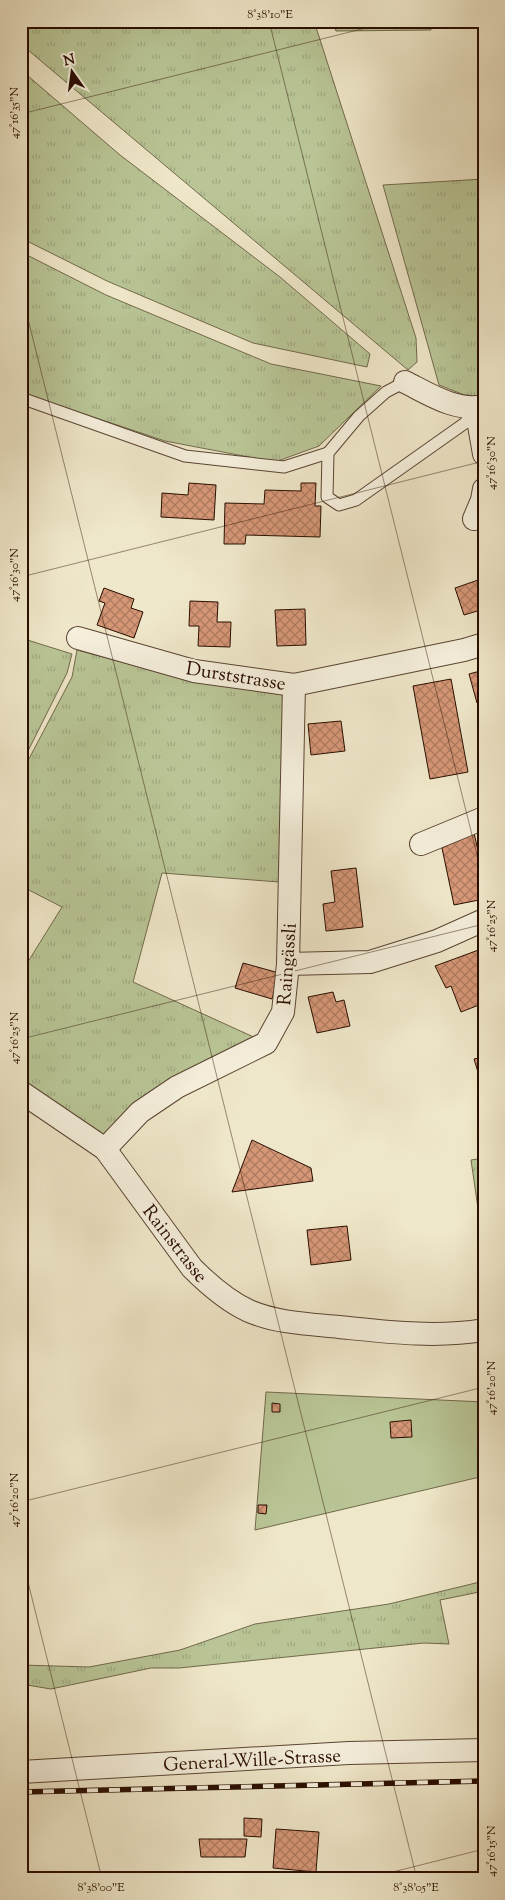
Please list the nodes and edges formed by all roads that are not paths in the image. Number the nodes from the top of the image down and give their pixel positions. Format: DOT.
graph roads {
  1 [pos="405,382"];
  2 [pos="21,398"];
  3 [pos="480,407"];
  4 [pos="328,453"];
  5 [pos="484,454"];
  6 [pos="484,489"];
  7 [pos="474,519"];
  8 [pos="78,638"];
  9 [pos="484,644"];
  10 [pos="294,685"];
  11 [pos="484,818"];
  12 [pos="421,844"];
  13 [pos="484,920"];
  14 [pos="288,964"];
  15 [pos="21,1092"];
  16 [pos="105,1149"];
  17 [pos="484,1330"];
  18 [pos="484,1750"];
  19 [pos="21,1772"];
  1 -- 3 [label="street"];
  1 -- 4 [label="lane"];
  2 -- 4 [label="lane"];
  3 -- 4 [label="lane"];
  3 -- 5 [label="street"];
  6 -- 7 [label="street"];
  8 -- 10 [label="street, Durststrasse"];
  9 -- 10 [label="street, Durststrasse"];
  10 -- 14 [label="street, Raingässli"];
  11 -- 12 [label="street"];
  13 -- 14 [label="street"];
  14 -- 16 [label="street, Raingässli"];
  15 -- 16 [label="street, Rainstrasse"];
  16 -- 17 [label="street, Rainstrasse"];
  18 -- 19 [label="street, General-Wille-Strasse"];
}
